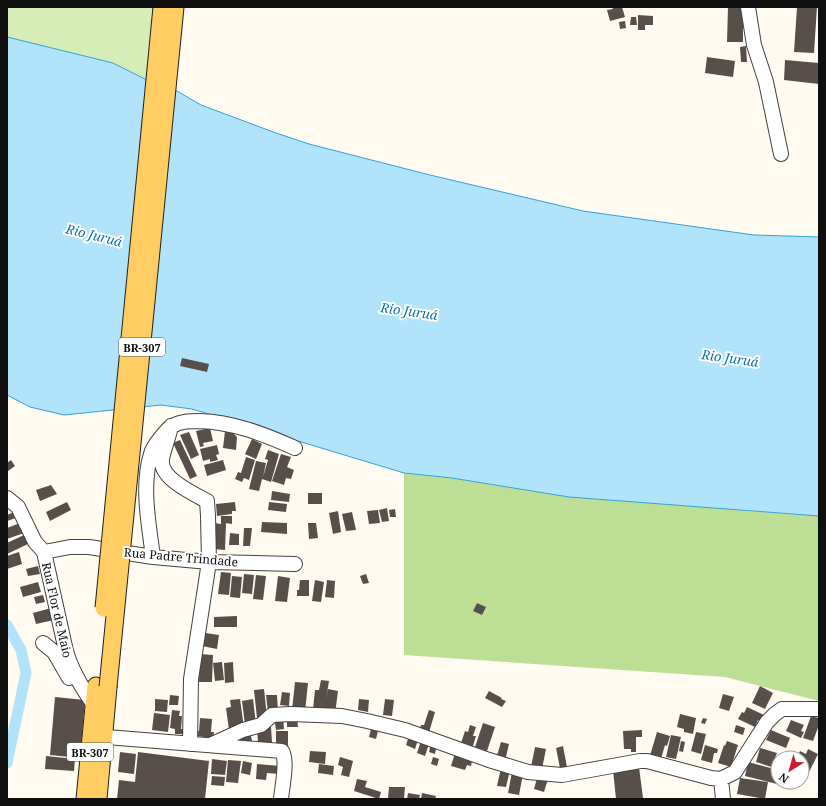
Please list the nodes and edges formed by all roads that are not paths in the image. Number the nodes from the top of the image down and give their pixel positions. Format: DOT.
graph roads {
  1 [pos="162,7"];
  2 [pos="175,7"];
  3 [pos="748,7"];
  4 [pos="781,154"];
  5 [pos="171,426"];
  6 [pos="295,448"];
  7 [pos="7,498"];
  8 [pos="44,552"];
  9 [pos="154,557"];
  10 [pos="209,562"];
  11 [pos="295,564"];
  12 [pos="43,643"];
  13 [pos="98,696"];
  14 [pos="819,709"];
  15 [pos="98,736"];
  16 [pos="190,744"];
  17 [pos="210,745"];
  18 [pos="716,778"];
  19 [pos="727,798"];
  20 [pos="85,799"];
  21 [pos="98,799"];
  22 [pos="281,799"];
  1 -- 13 [label="main road, BR-307, bridge"];
  2 -- 13 [label="main road, BR-307, bridge"];
  3 -- 4 [label="street"];
  5 -- 6 [label="street"];
  5 -- 9 [label="street"];
  5 -- 10 [label="street"];
  7 -- 8 [label="street, Rua Flor de Maio"];
  8 -- 9 [label="street, Rua Padre Trindade"];
  8 -- 13 [label="street, Rua Flor de Maio"];
  9 -- 10 [label="street, Rua Padre Trindade"];
  10 -- 11 [label="street, Rua Padre Trindade"];
  10 -- 16 [label="street"];
  12 -- 13 [label="street"];
  13 -- 15 [label="main road, BR-307"];
  14 -- 18 [label="street"];
  15 -- 16 [label="street"];
  15 -- 20 [label="main road, BR-307"];
  15 -- 21 [label="main road, BR-307"];
  16 -- 17 [label="street"];
  17 -- 18 [label="street"];
  17 -- 22 [label="street"];
  18 -- 19 [label="street"];
}
